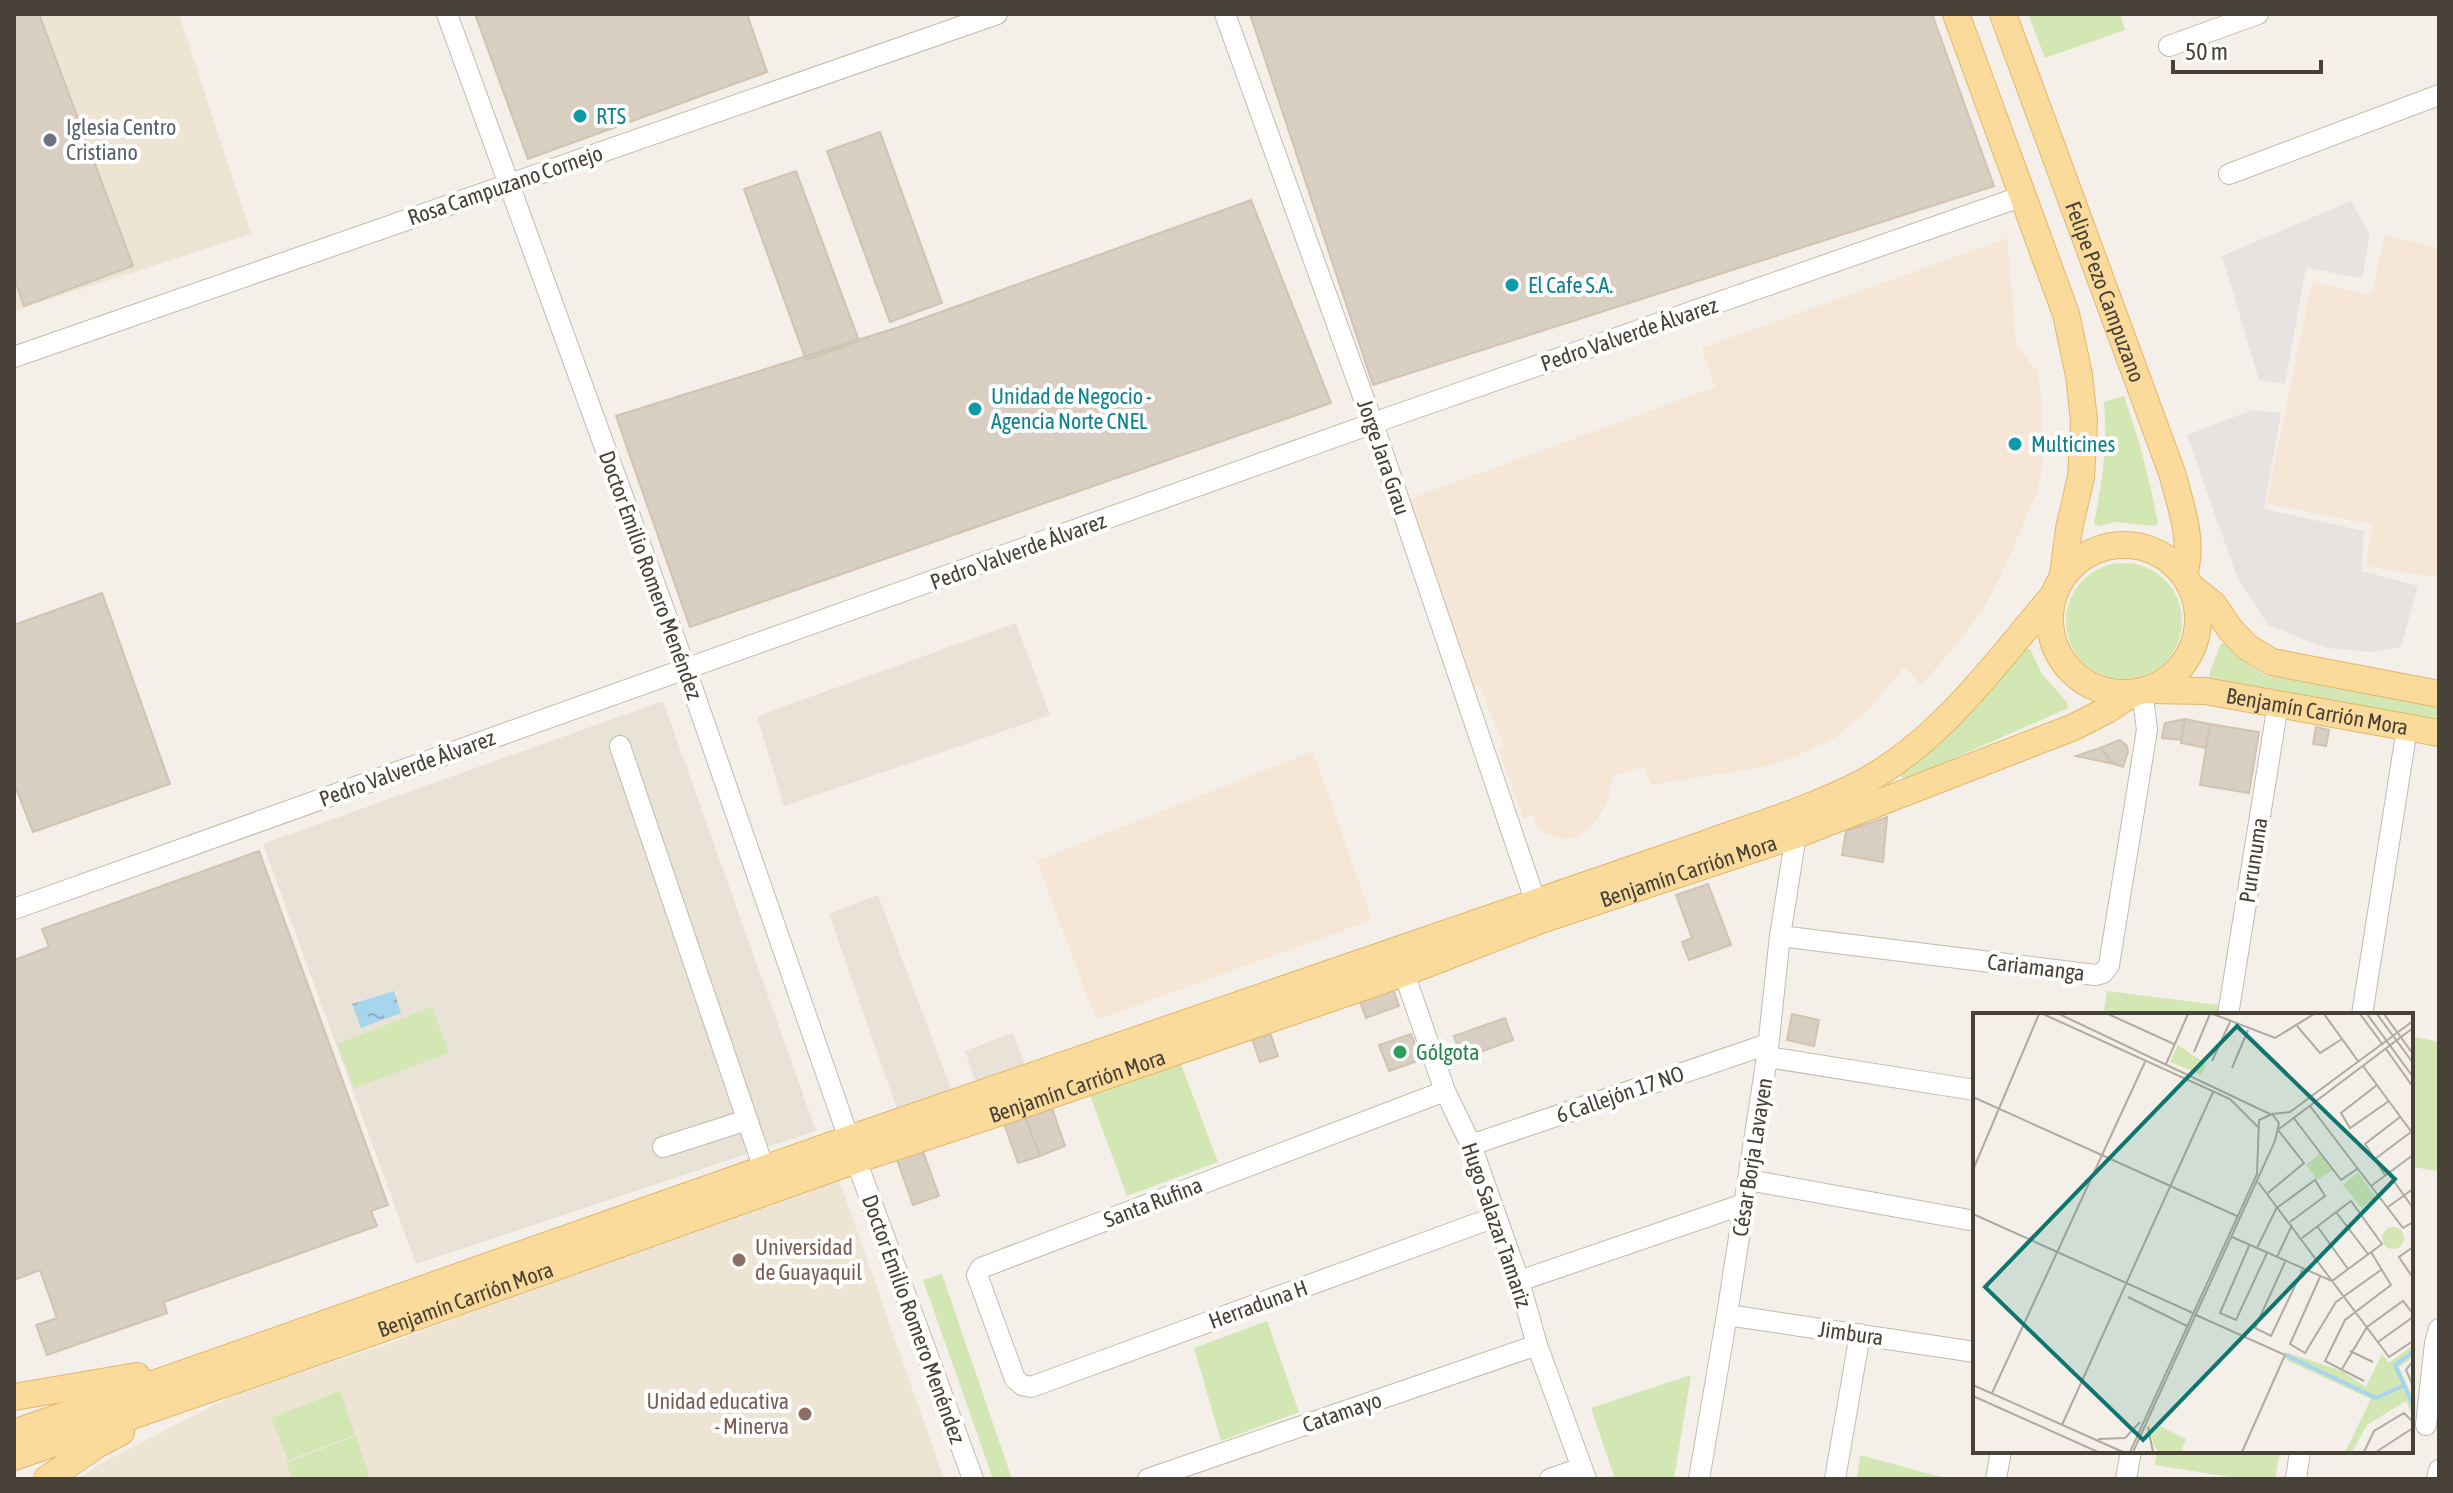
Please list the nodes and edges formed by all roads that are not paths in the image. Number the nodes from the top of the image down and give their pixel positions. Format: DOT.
graph roads {
  1 [pos="447,14"];
  2 [pos="997,14"];
  3 [pos="1225,14"];
  4 [pos="1956,14"];
  5 [pos="2003,14"];
  6 [pos="2258,14"];
  7 [pos="2169,46"];
  8 [pos="2439,95"];
  9 [pos="2229,174"];
  10 [pos="508,183"];
  11 [pos="2023,196"];
  12 [pos="14,357"];
  13 [pos="1373,424"];
  14 [pos="2187,581"];
  15 [pos="2058,586"];
  16 [pos="686,670"];
  17 [pos="2140,692"];
  18 [pos="2439,694"];
  19 [pos="2278,704"];
  20 [pos="2407,728"];
  21 [pos="2439,733"];
  22 [pos="620,746"];
  23 [pos="1796,835"];
  24 [pos="1536,903"];
  25 [pos="14,909"];
  26 [pos="1780,936"];
  27 [pos="1404,973"];
  28 [pos="2228,1013"];
  29 [pos="2362,1013"];
  30 [pos="1768,1050"];
  31 [pos="1973,1090"];
  32 [pos="1445,1091"];
  33 [pos="747,1120"];
  34 [pos="1471,1145"];
  35 [pos="663,1147"];
  36 [pos="852,1149"];
  37 [pos="764,1169"];
  38 [pos="1748,1180"];
  39 [pos="1744,1204"];
  40 [pos="1495,1217"];
  41 [pos="1973,1221"];
  42 [pos="1519,1281"];
  43 [pos="1727,1315"];
  44 [pos="2439,1329"];
  45 [pos="1860,1334"];
  46 [pos="1537,1345"];
  47 [pos="1973,1352"];
  48 [pos="228,1371"];
  49 [pos="1022,1385"];
  50 [pos="14,1397"];
  51 [pos="2425,1425"];
  52 [pos="56,1430"];
  53 [pos="14,1433"];
  54 [pos="2001,1453"];
  55 [pos="2131,1453"];
  56 [pos="2300,1453"];
  57 [pos="14,1457"];
  58 [pos="2439,1470"];
  59 [pos="1584,1474"];
  60 [pos="47,1479"];
  61 [pos="973,1479"];
  62 [pos="1148,1479"];
  63 [pos="1550,1479"];
  64 [pos="1699,1479"];
  65 [pos="1835,1479"];
  66 [pos="1996,1479"];
  67 [pos="2126,1479"];
  68 [pos="2296,1479"];
  69 [pos="2437,1479"];
  1 -- 10 [label="street, Doctor Emilio Romero Menéndez"];
  2 -- 10 [label="street, Rosa Campuzano Cornejo"];
  3 -- 13 [label="street, Jorge Jara Grau"];
  4 -- 11 [label="main road, Felipe Pezo Campuzano"];
  5 -- 14 [label="main road, Felipe Pezo Campuzano"];
  6 -- 7 [label="street"];
  8 -- 9 [label="street"];
  10 -- 12 [label="street, Rosa Campuzano Cornejo"];
  10 -- 16 [label="street, Doctor Emilio Romero Menéndez"];
  11 -- 13 [label="street, Pedro Valverde Álvarez"];
  11 -- 15 [label="main road, Felipe Pezo Campuzano"];
  13 -- 16 [label="street, Pedro Valverde Álvarez"];
  13 -- 24 [label="street, Jorge Jara Grau"];
  14 -- 15 [label="main road"];
  14 -- 17 [label="main road"];
  14 -- 18 [label="main road, Benjamín Carrión Mora"];
  15 -- 17 [label="main road"];
  15 -- 24 [label="main road, Benjamín Carrión Mora"];
  16 -- 25 [label="street, Pedro Valverde Álvarez"];
  16 -- 36 [label="street, Doctor Emilio Romero Menéndez"];
  17 -- 19 [label="main road, Benjamín Carrión Mora"];
  17 -- 23 [label="main road, Benjamín Carrión Mora"];
  17 -- 26 [label="street, Cariamanga"];
  19 -- 20 [label="main road, Benjamín Carrión Mora"];
  19 -- 28 [label="street, Purunuma"];
  20 -- 21 [label="main road, Benjamín Carrión Mora"];
  20 -- 29 [label="street"];
  22 -- 33 [label="street"];
  23 -- 26 [label="street, César Borja Lavayen"];
  23 -- 27 [label="main road, Benjamín Carrión Mora"];
  24 -- 36 [label="main road, Benjamín Carrión Mora"];
  26 -- 30 [label="street, César Borja Lavayen"];
  27 -- 32 [label="street, Hugo Salazar Tamariz"];
  27 -- 36 [label="main road, Benjamín Carrión Mora"];
  30 -- 31 [label="street"];
  30 -- 34 [label="street, 6 Callejón 17 NO"];
  30 -- 38 [label="street, César Borja Lavayen"];
  32 -- 34 [label="street, Hugo Salazar Tamariz"];
  32 -- 49 [label="street, Santa Rufina"];
  33 -- 35 [label="street"];
  33 -- 37 [label="street"];
  34 -- 40 [label="street, Hugo Salazar Tamariz"];
  36 -- 37 [label="main road, Benjamín Carrión Mora"];
  36 -- 48 [label="main road, Benjamín Carrión Mora"];
  36 -- 61 [label="street, Doctor Emilio Romero Menéndez"];
  37 -- 48 [label="main road, Benjamín Carrión Mora"];
  38 -- 39 [label="street, César Borja Lavayen"];
  38 -- 41 [label="street"];
  39 -- 42 [label="street"];
  39 -- 43 [label="street, César Borja Lavayen"];
  40 -- 42 [label="street, Hugo Salazar Tamariz"];
  40 -- 49 [label="street, Herraduna H"];
  42 -- 46 [label="street, Hugo Salazar Tamariz"];
  43 -- 45 [label="street, Jimbura"];
  43 -- 64 [label="street, César Borja Lavayen"];
  44 -- 51 [label="street"];
  45 -- 47 [label="street, Jimbura"];
  45 -- 65 [label="street"];
  46 -- 59 [label="street, Hugo Salazar Tamariz"];
  46 -- 62 [label="street, Catamayo"];
  48 -- 50 [label="main road"];
  48 -- 52 [label="main road, Benjamín Carrión Mora"];
  48 -- 60 [label="main road"];
  52 -- 53 [label="main road, Benjamín Carrión Mora"];
  52 -- 57 [label="main road, Benjamín Carrión Mora"];
  54 -- 66 [label="street"];
  55 -- 67 [label="street"];
  56 -- 68 [label="street"];
  58 -- 69 [label="street"];
  59 -- 63 [label="street"];
}
